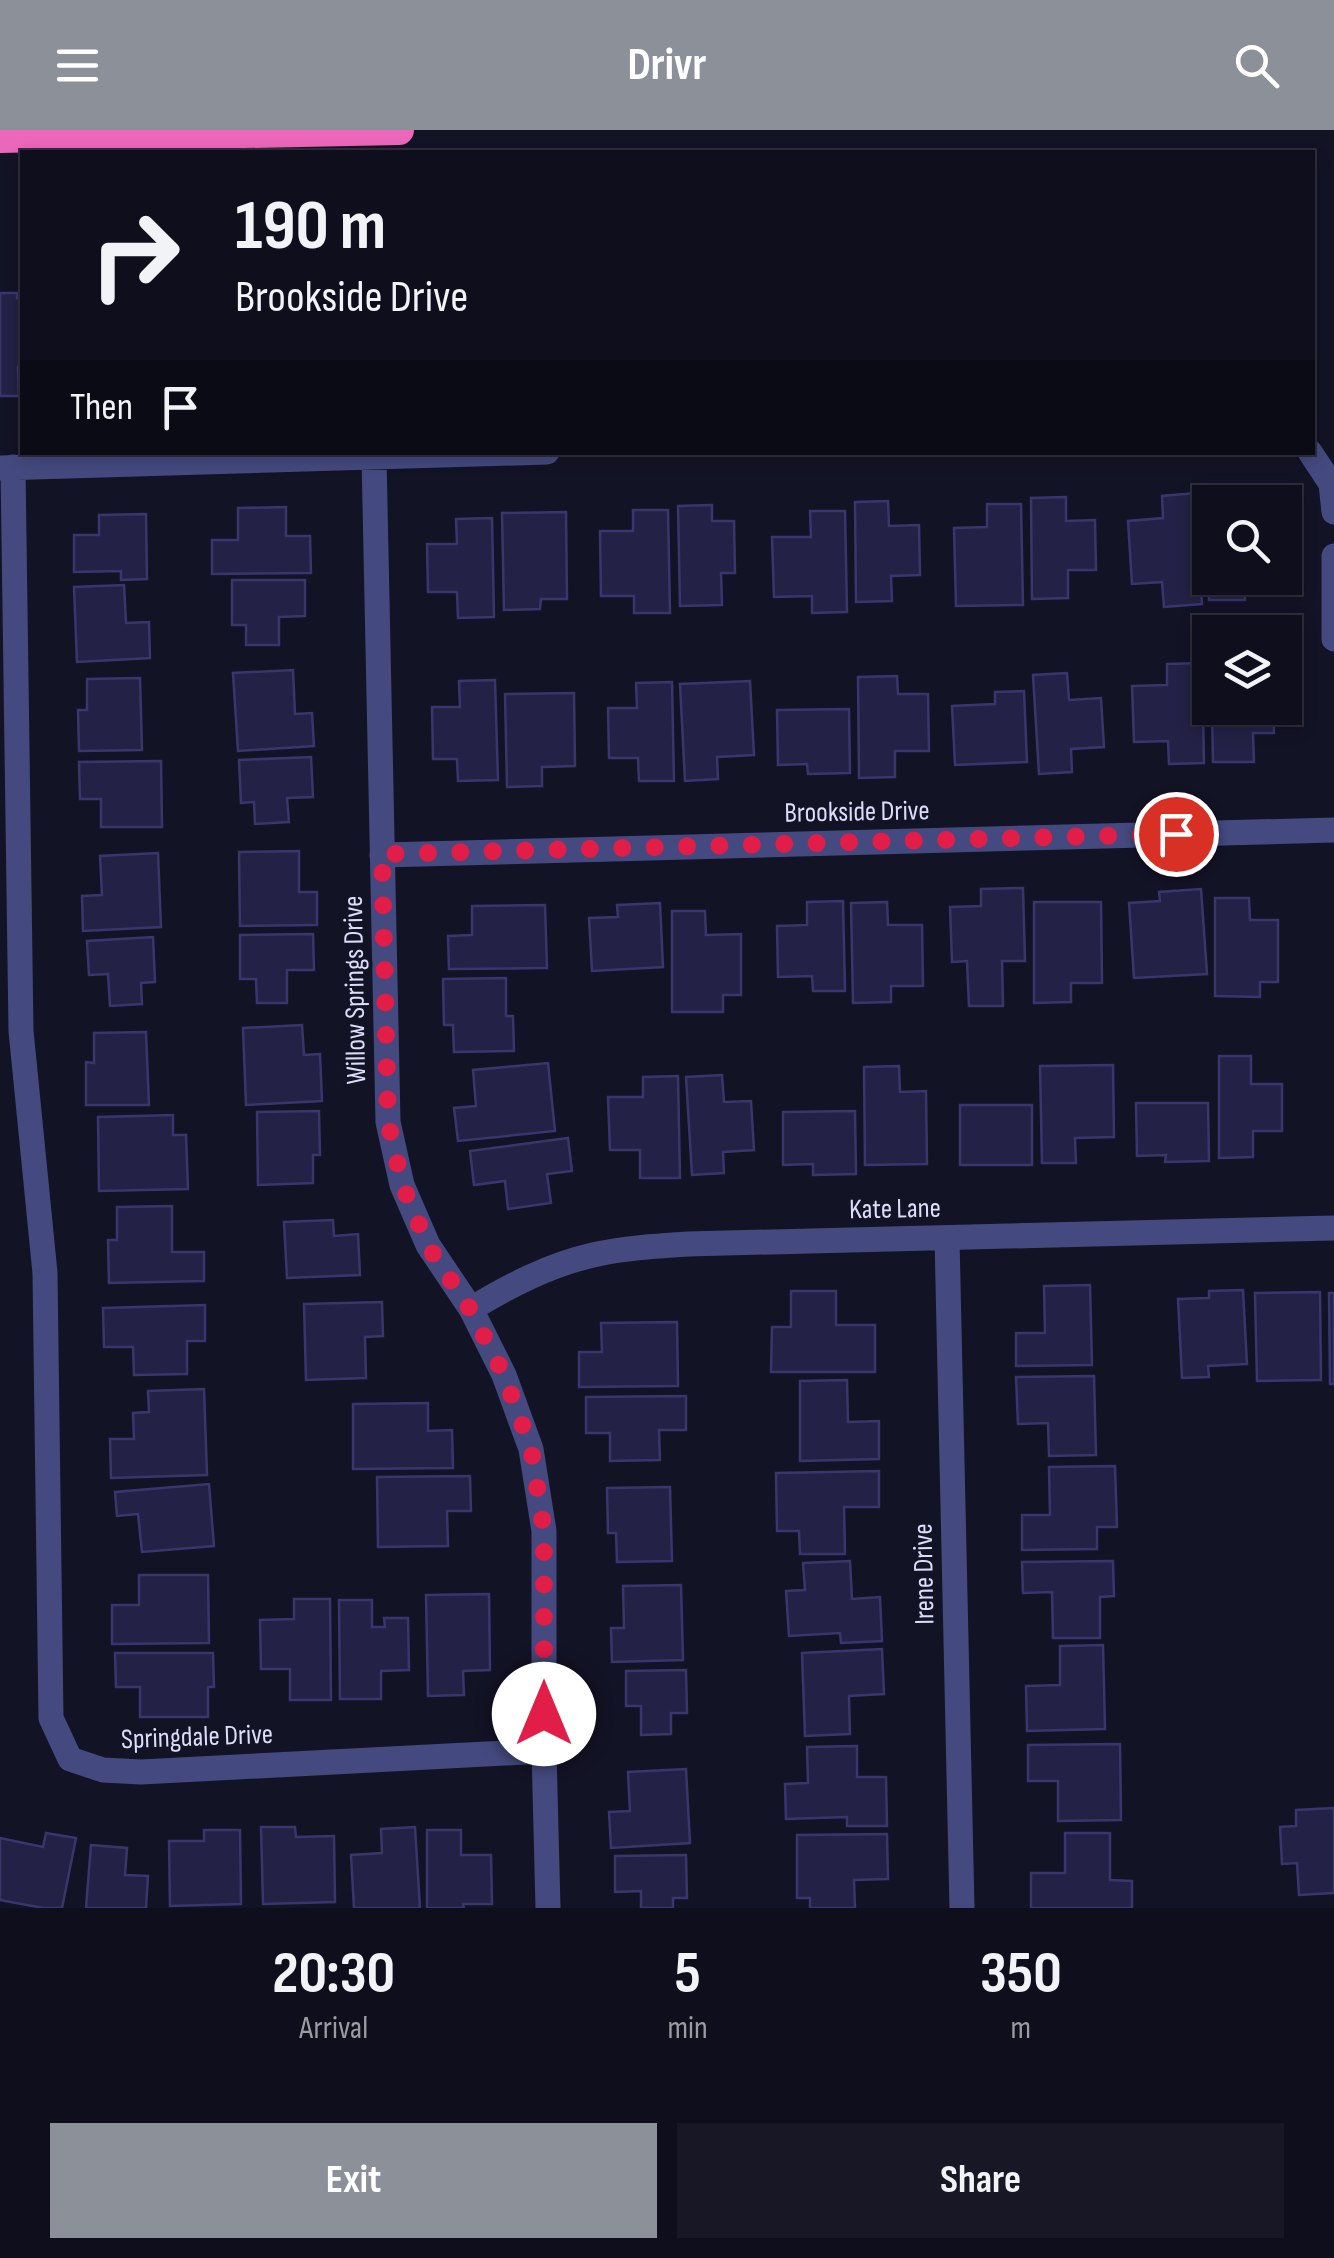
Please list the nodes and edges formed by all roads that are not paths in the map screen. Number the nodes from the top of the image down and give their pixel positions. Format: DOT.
graph roads {
  1 [pos="399,130"];
  2 [pos="0,138"];
  3 [pos="443,455"];
  4 [pos="1312,455"];
  5 [pos="374,457"];
  6 [pos="7,468"];
  7 [pos="1334,512"];
  8 [pos="1334,556"];
  9 [pos="1334,639"];
  10 [pos="1334,830"];
  11 [pos="382,854"];
  12 [pos="1334,1228"];
  13 [pos="947,1238"];
  14 [pos="470,1309"];
  15 [pos="544,1750"];
  16 [pos="548,1908"];
  17 [pos="962,1908"];
  1 -- 2 [label="highway"];
  3 -- 5 [label="street"];
  4 -- 7 [label="street"];
  5 -- 6 [label="street"];
  5 -- 11 [label="street, Willow Springs Drive"];
  6 -- 15 [label="street, Springdale Drive"];
  8 -- 9 [label="street"];
  10 -- 11 [label="street, Brookside Drive"];
  11 -- 14 [label="street, Willow Springs Drive"];
  12 -- 13 [label="street, Kate Lane"];
  13 -- 14 [label="street, Kate Lane"];
  13 -- 17 [label="street, Irene Drive"];
  14 -- 15 [label="street, Willow Springs Drive"];
  15 -- 16 [label="street, Willow Springs Drive"];
}
